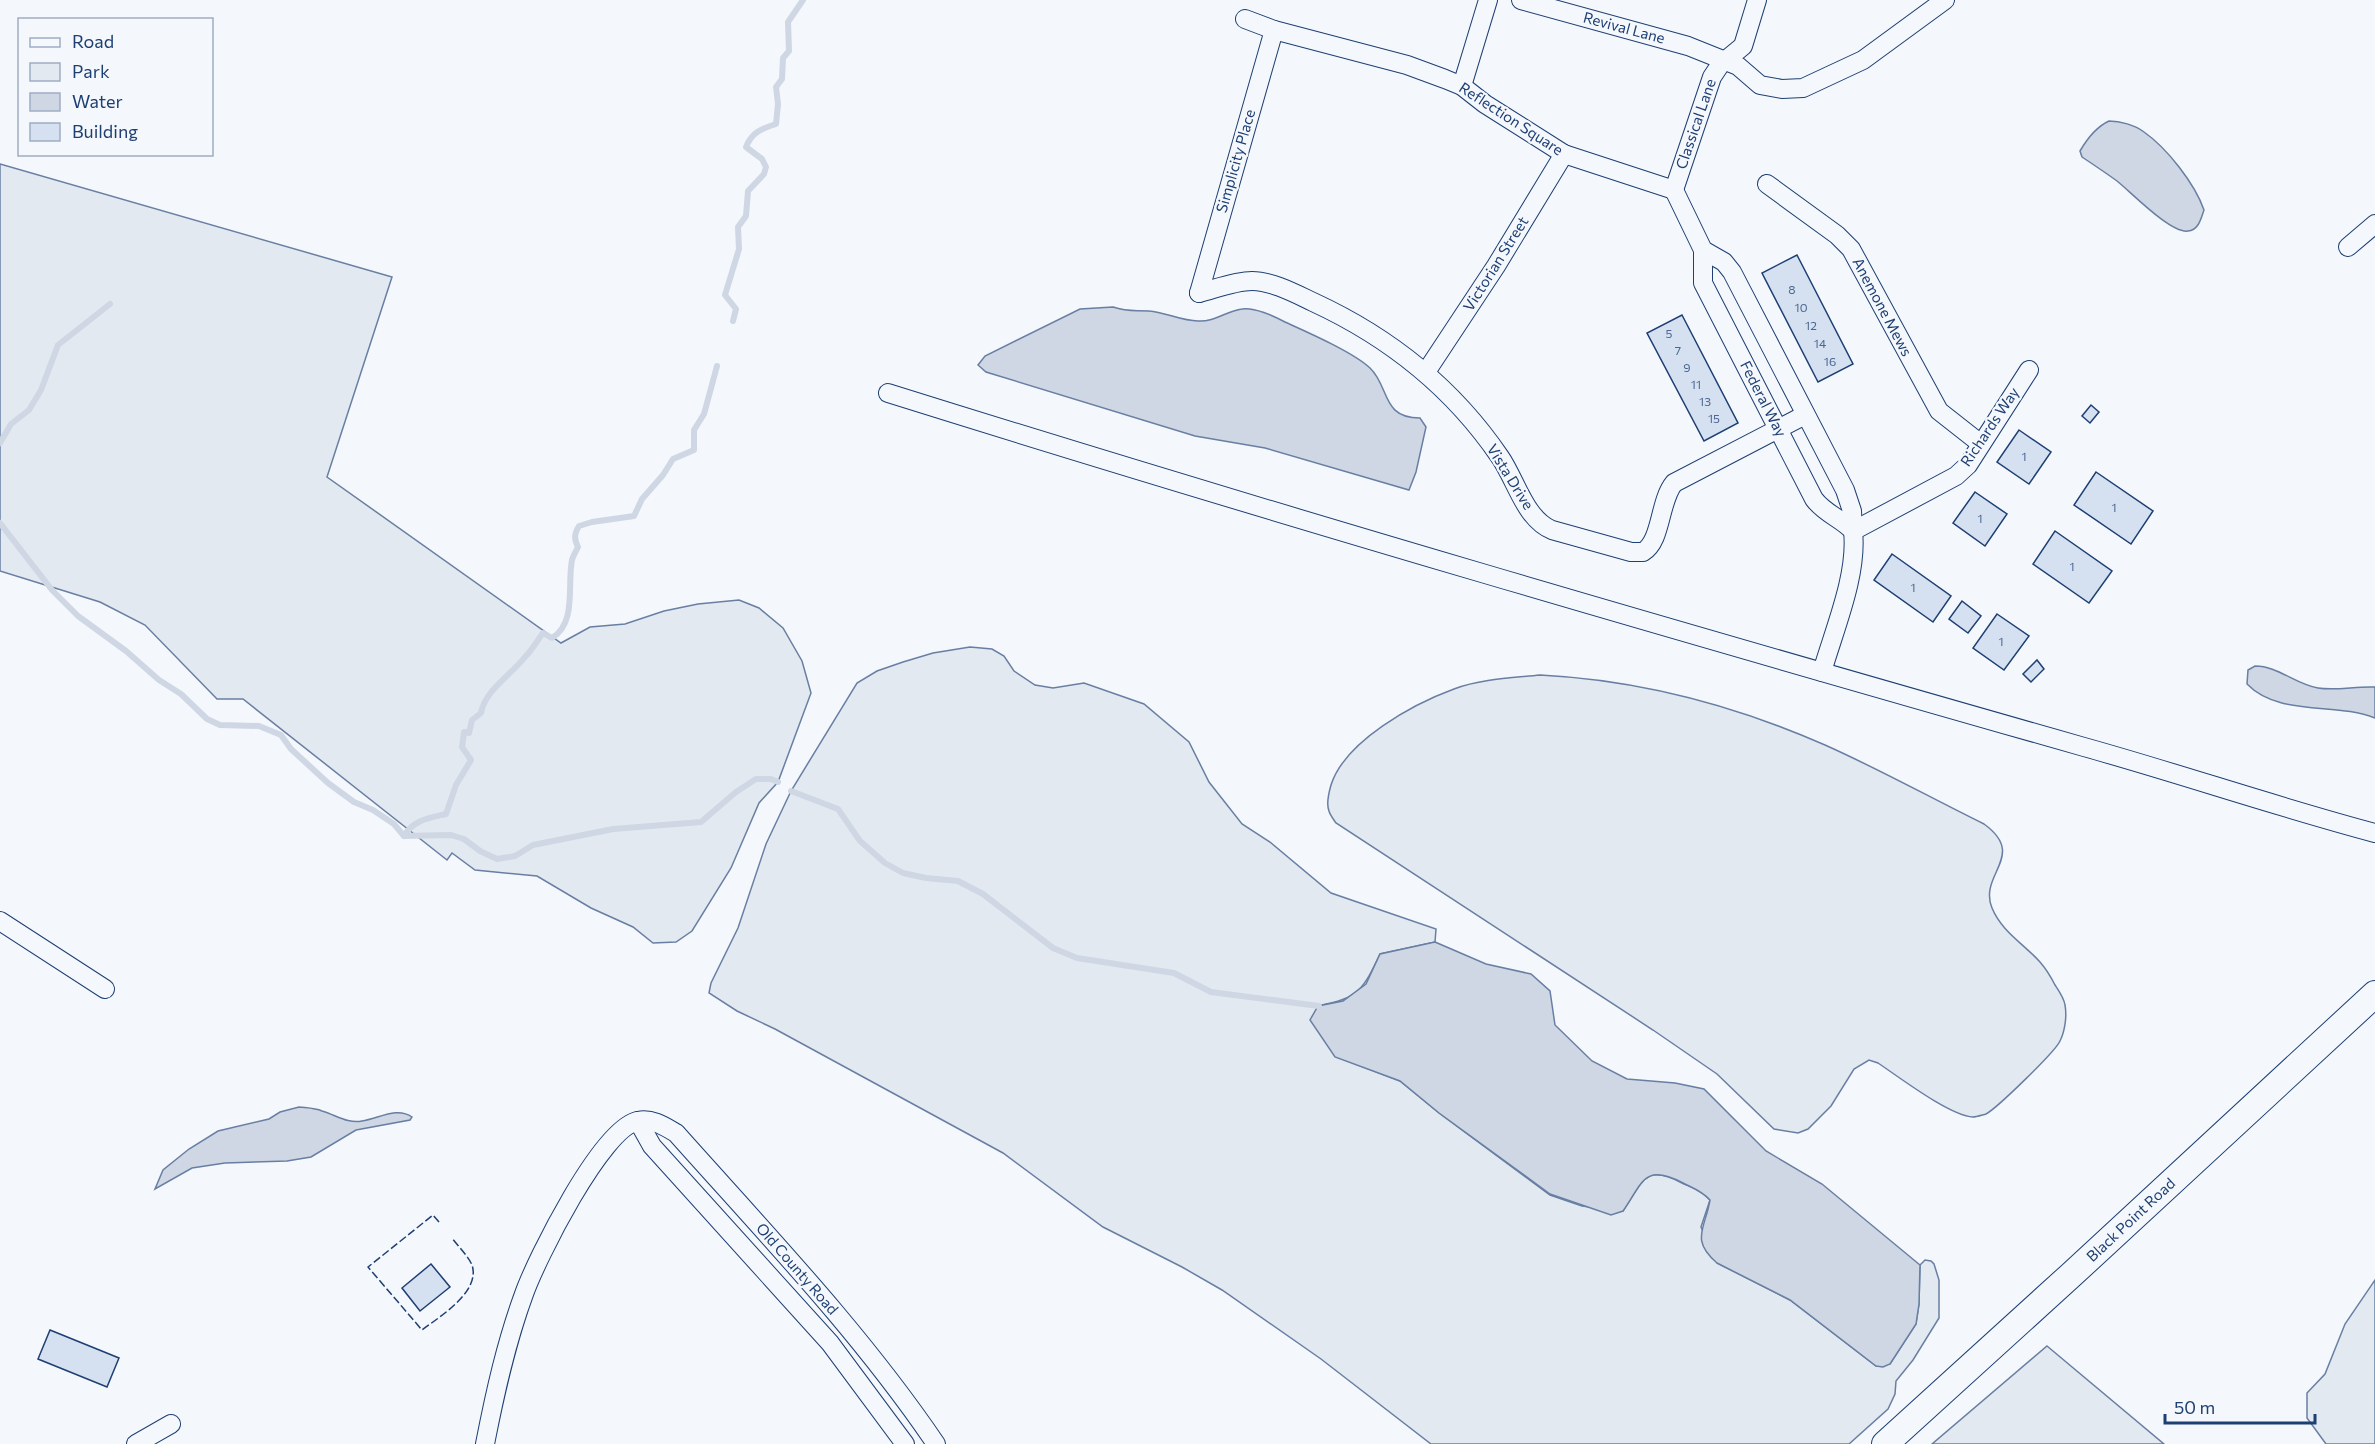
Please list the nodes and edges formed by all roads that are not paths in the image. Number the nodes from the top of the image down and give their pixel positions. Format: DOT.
graph roads {
  1 [pos="1488,0"];
  2 [pos="1521,0"];
  3 [pos="1757,0"];
  4 [pos="1945,0"];
  5 [pos="1245,20"];
  6 [pos="1274,30"];
  7 [pos="1726,60"];
  8 [pos="1461,86"];
  9 [pos="1564,154"];
  10 [pos="1767,184"];
  11 [pos="1674,190"];
  12 [pos="2375,224"];
  13 [pos="2348,247"];
  14 [pos="1703,250"];
  15 [pos="1199,293"];
  16 [pos="2029,370"];
  17 [pos="1426,372"];
  18 [pos="888,393"];
  19 [pos="1805,415"];
  20 [pos="1778,430"];
  21 [pos="1981,444"];
  22 [pos="1853,531"];
  23 [pos="1822,672"];
  24 [pos="2375,833"];
  25 [pos="0,921"];
  26 [pos="105,989"];
  27 [pos="2375,994"];
  28 [pos="638,1121"];
  29 [pos="171,1424"];
  30 [pos="136,1444"];
  31 [pos="485,1444"];
  32 [pos="906,1444"];
  33 [pos="936,1444"];
  34 [pos="1885,1444"];
  1 -- 8 [label="street"];
  2 -- 7 [label="street, Revival Lane"];
  3 -- 7 [label="street, Classical Lane"];
  4 -- 7 [label="street, Revival Lane"];
  5 -- 6 [label="street, Reflection Square"];
  6 -- 8 [label="street, Reflection Square"];
  6 -- 15 [label="street, Simplicity Place"];
  7 -- 11 [label="street, Classical Lane"];
  8 -- 9 [label="street, Reflection Square"];
  9 -- 11 [label="street, Reflection Square"];
  9 -- 17 [label="street, Victorian Street"];
  10 -- 21 [label="street, Anemone Mews"];
  11 -- 14 [label="street, Federal Way"];
  12 -- 13 [label="street"];
  14 -- 19 [label="street, Federal Way"];
  14 -- 20 [label="street, Federal Way"];
  15 -- 17 [label="street, Vista Drive"];
  16 -- 21 [label="street, Richards Way"];
  17 -- 20 [label="street, Vista Drive"];
  18 -- 23 [label="street"];
  19 -- 20 [label="street, Vista Drive"];
  19 -- 22 [label="street, Federal Way"];
  20 -- 22 [label="street, Federal Way"];
  21 -- 22 [label="street, Richards Way"];
  22 -- 23 [label="street, Federal Way"];
  23 -- 24 [label="street"];
  25 -- 26 [label="street"];
  27 -- 34 [label="main road, Black Point Road"];
  28 -- 31 [label="street"];
  28 -- 32 [label="street, Old County Road"];
  28 -- 33 [label="street, Old County Road"];
  29 -- 30 [label="street"];
}
